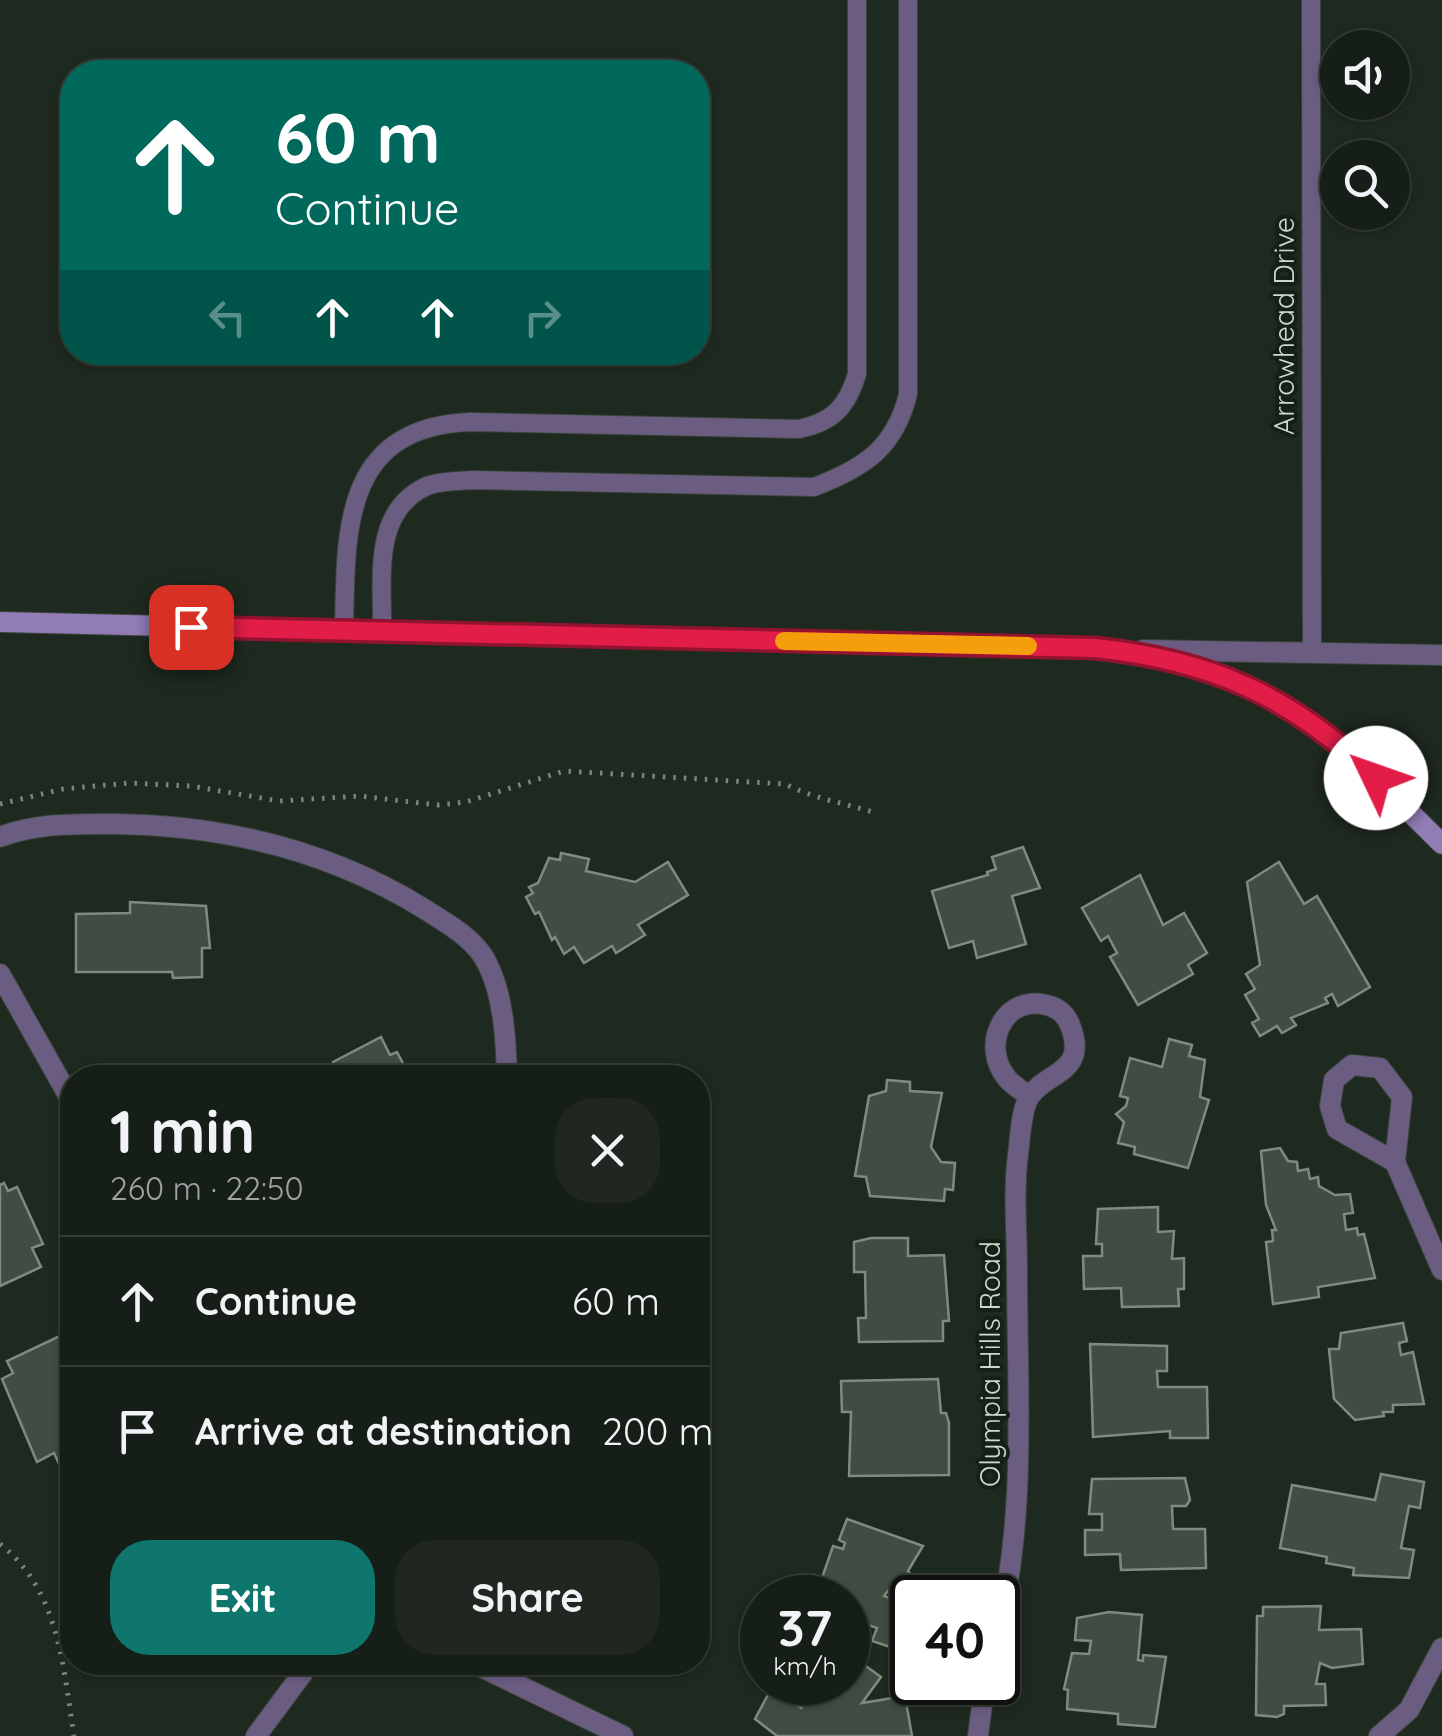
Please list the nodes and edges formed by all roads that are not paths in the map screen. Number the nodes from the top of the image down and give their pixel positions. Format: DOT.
graph roads {
  1 [pos="857,0"];
  2 [pos="908,0"];
  3 [pos="1310,0"];
  4 [pos="0,622"];
  5 [pos="344,630"];
  6 [pos="382,631"];
  7 [pos="1116,650"];
  8 [pos="1312,651"];
  9 [pos="1442,655"];
  10 [pos="0,836"];
  11 [pos="1442,844"];
  12 [pos="0,974"];
  13 [pos="506,1065"];
  14 [pos="60,1081"];
  15 [pos="1030,1096"];
  16 [pos="1394,1162"];
  17 [pos="1442,1270"];
  18 [pos="1009,1575"];
  19 [pos="1442,1648"];
  20 [pos="301,1675"];
  21 [pos="498,1675"];
  22 [pos="979,1705"];
  23 [pos="256,1736"];
  24 [pos="623,1736"];
  25 [pos="978,1736"];
  26 [pos="1379,1736"];
  1 -- 5 [label="lane"];
  2 -- 6 [label="lane"];
  3 -- 8 [label="lane, Arrowhead Drive"];
  4 -- 5 [label="street"];
  5 -- 6 [label="street"];
  6 -- 7 [label="street"];
  7 -- 8 [label="street"];
  7 -- 11 [label="street"];
  8 -- 9 [label="street"];
  10 -- 13 [label="street"];
  12 -- 14 [label="street"];
  15 -- 15 [label="street"];
  15 -- 18 [label="street, Olympia Hills Road"];
  16 -- 16 [label="street"];
  16 -- 17 [label="street"];
  19 -- 26 [label="street"];
  20 -- 23 [label="street"];
  21 -- 24 [label="street"];
  22 -- 25 [label="street"];
}
